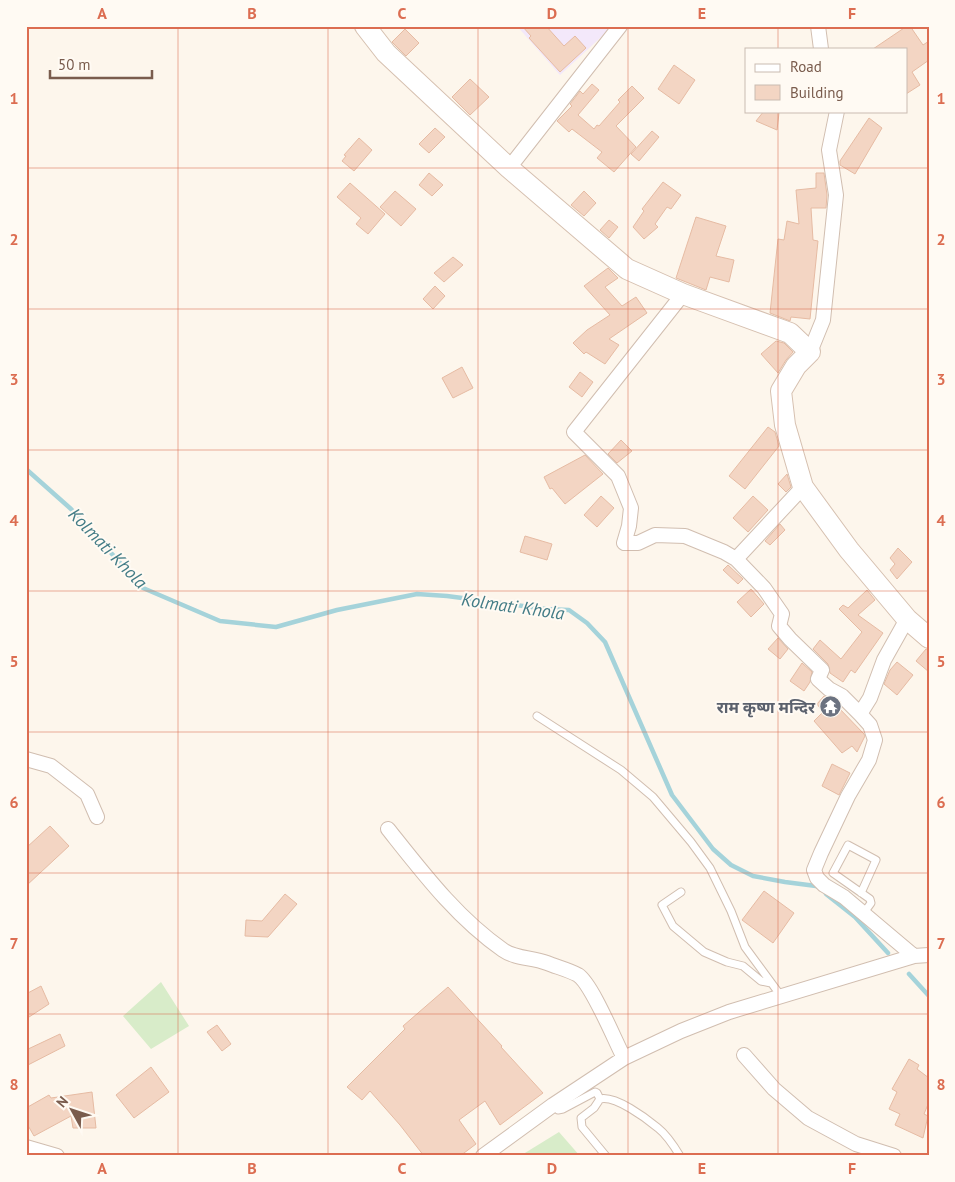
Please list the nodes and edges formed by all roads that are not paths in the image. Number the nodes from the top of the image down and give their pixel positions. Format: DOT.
graph roads {
  1 [pos="365,26"];
  2 [pos="620,26"];
  3 [pos="818,26"];
  4 [pos="821,48"];
  5 [pos="837,112"];
  6 [pos="509,168"];
  7 [pos="683,294"];
  8 [pos="810,352"];
  9 [pos="803,487"];
  10 [pos="736,559"];
  11 [pos="907,619"];
  12 [pos="929,638"];
  13 [pos="860,714"];
  14 [pos="537,716"];
  15 [pos="26,759"];
  16 [pos="97,817"];
  17 [pos="388,830"];
  18 [pos="681,892"];
  19 [pos="861,892"];
  20 [pos="863,914"];
  21 [pos="929,955"];
  22 [pos="914,956"];
  23 [pos="771,983"];
  24 [pos="781,996"];
  25 [pos="744,1055"];
  26 [pos="624,1058"];
  27 [pos="600,1098"];
  28 [pos="553,1105"];
  29 [pos="26,1146"];
  30 [pos="860,1151"];
  31 [pos="57,1156"];
  32 [pos="483,1156"];
  33 [pos="606,1156"];
  34 [pos="680,1156"];
  35 [pos="894,1156"];
  1 -- 6 [label="street"];
  2 -- 6 [label="street"];
  3 -- 4 [label="street"];
  5 -- 8 [label="street"];
  6 -- 7 [label="street"];
  7 -- 8 [label="street"];
  7 -- 10 [label="street"];
  8 -- 9 [label="street"];
  9 -- 10 [label="street"];
  9 -- 11 [label="street"];
  10 -- 13 [label="street"];
  11 -- 12 [label="street"];
  11 -- 13 [label="street"];
  13 -- 20 [label="street"];
  14 -- 23 [label="lane"];
  15 -- 16 [label="street"];
  17 -- 26 [label="street"];
  18 -- 23 [label="lane"];
  19 -- 19 [label="lane"];
  19 -- 20 [label="lane"];
  20 -- 22 [label="street"];
  21 -- 22 [label="street"];
  22 -- 24 [label="street"];
  23 -- 24 [label="lane"];
  24 -- 26 [label="street"];
  25 -- 30 [label="street"];
  26 -- 28 [label="street"];
  27 -- 28 [label="lane"];
  27 -- 33 [label="lane"];
  27 -- 34 [label="lane"];
  28 -- 32 [label="street"];
  29 -- 31 [label="street"];
  30 -- 35 [label="street"];
}
